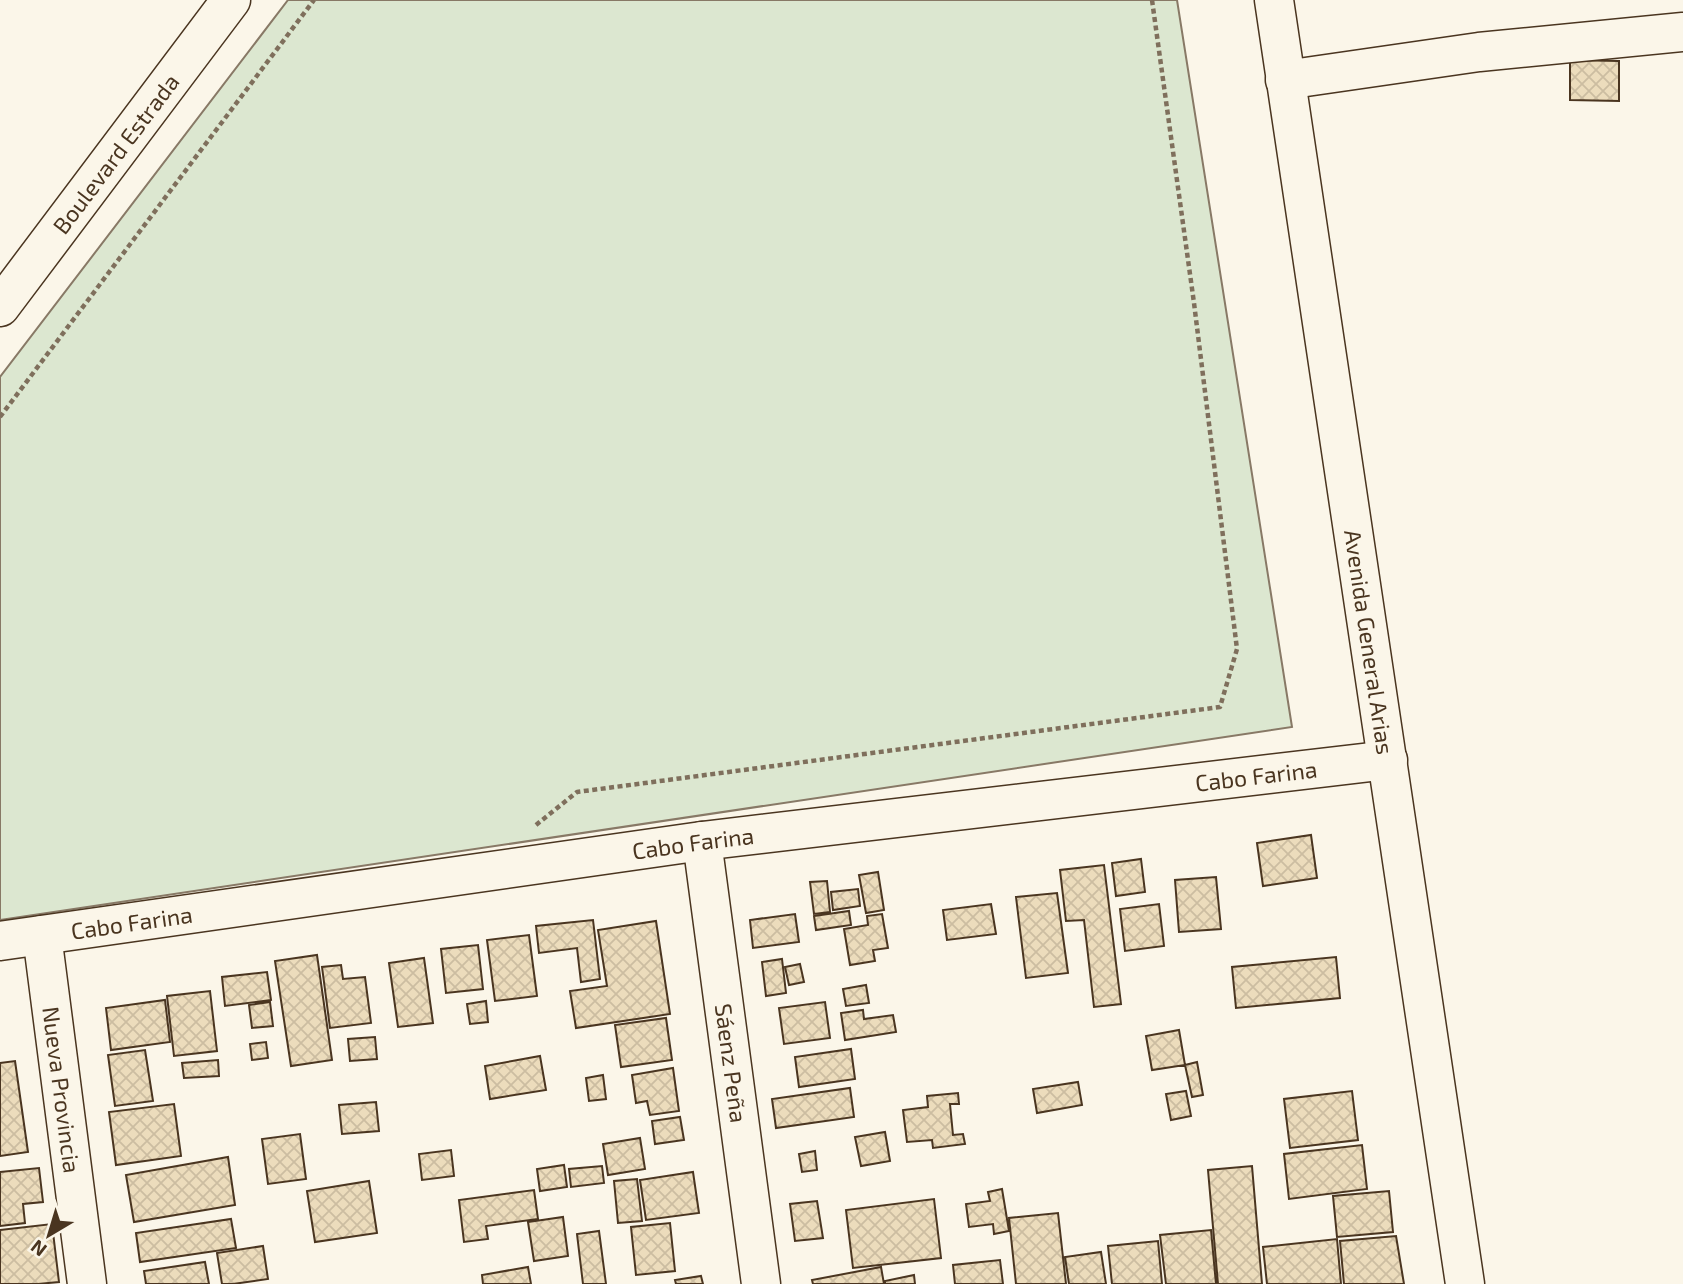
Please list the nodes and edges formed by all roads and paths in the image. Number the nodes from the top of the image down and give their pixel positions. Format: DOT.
graph roads {
  1 [pos="231,0"];
  2 [pos="314,0"];
  3 [pos="1152,0"];
  4 [pos="1274,0"];
  5 [pos="1683,32"];
  6 [pos="1285,80"];
  7 [pos="0,307"];
  8 [pos="0,417"];
  9 [pos="1388,761"];
  10 [pos="529,831"];
  11 [pos="702,841"];
  12 [pos="42,935"];
  13 [pos="0,941"];
  14 [pos="87,1284"];
  15 [pos="761,1284"];
  16 [pos="1465,1284"];
  1 -- 7 [label="street, Boulevard Estrada"];
  2 -- 8 [label="path"];
  3 -- 10 [label="path"];
  4 -- 6 [label="street, Avenida General Arias"];
  5 -- 6 [label="street"];
  6 -- 9 [label="street, Avenida General Arias"];
  9 -- 11 [label="street, Cabo Farina"];
  9 -- 16 [label="street, Avenida General Arias"];
  11 -- 12 [label="street, Cabo Farina"];
  11 -- 15 [label="street, Sáenz Peña"];
  12 -- 13 [label="street, Cabo Farina"];
  12 -- 14 [label="street, Nueva Provincia"];
}
